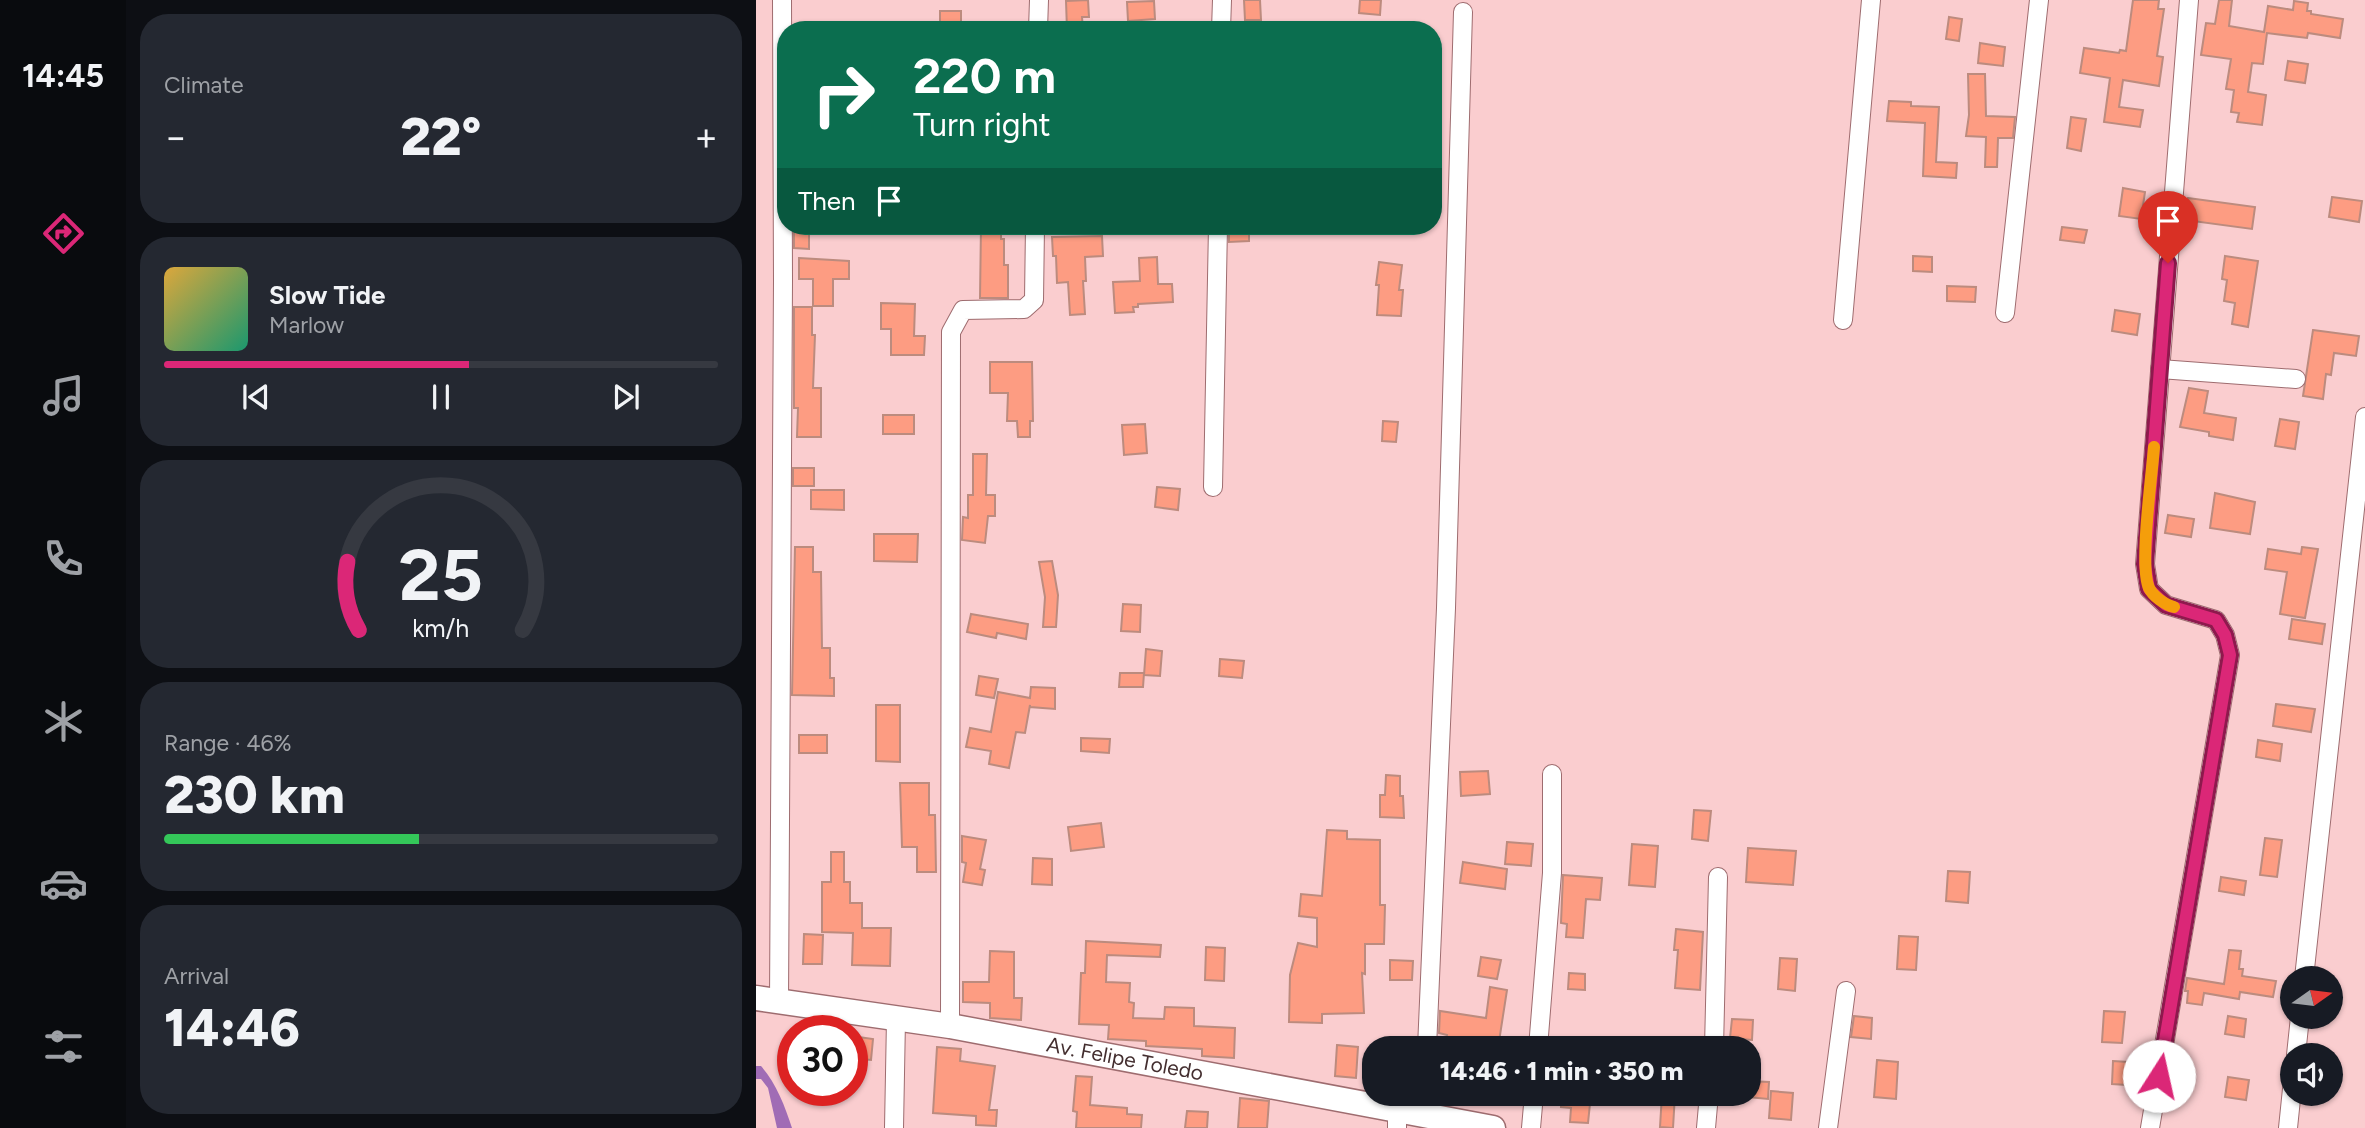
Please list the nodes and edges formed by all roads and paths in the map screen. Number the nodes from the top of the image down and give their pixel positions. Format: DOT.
graph roads {
  1 [pos="782,0"];
  2 [pos="1039,0"];
  3 [pos="1222,0"];
  4 [pos="1871,0"];
  5 [pos="2039,0"];
  6 [pos="2189,0"];
  7 [pos="1463,12"];
  8 [pos="782,21"];
  9 [pos="1038,21"];
  10 [pos="1221,21"];
  11 [pos="783,235"];
  12 [pos="1035,235"];
  13 [pos="1218,235"];
  14 [pos="2006,313"];
  15 [pos="1843,320"];
  16 [pos="2160,369"];
  17 [pos="2296,379"];
  18 [pos="2365,418"];
  19 [pos="1213,487"];
  20 [pos="1552,774"];
  21 [pos="1718,877"];
  22 [pos="2305,966"];
  23 [pos="1846,991"];
  24 [pos="767,1000"];
  25 [pos="896,1018"];
  26 [pos="950,1026"];
  27 [pos="1428,1036"];
  28 [pos="1539,1036"];
  29 [pos="1714,1036"];
  30 [pos="1420,1106"];
  31 [pos="1430,1106"];
  32 [pos="1533,1106"];
  33 [pos="1708,1106"];
  34 [pos="2290,1106"];
  35 [pos="1397,1119"];
  36 [pos="894,1128"];
  37 [pos="1493,1128"];
  38 [pos="1531,1128"];
  39 [pos="1706,1128"];
  40 [pos="1828,1128"];
  41 [pos="2150,1128"];
  42 [pos="2288,1128"];
  1 -- 8 [label="street"];
  2 -- 9 [label="street"];
  3 -- 10 [label="street"];
  4 -- 15 [label="street"];
  5 -- 14 [label="street"];
  6 -- 16 [label="street"];
  7 -- 27 [label="street"];
  11 -- 24 [label="street"];
  12 -- 26 [label="street"];
  13 -- 19 [label="street"];
  16 -- 17 [label="street"];
  16 -- 41 [label="street"];
  18 -- 22 [label="street"];
  20 -- 28 [label="street"];
  21 -- 29 [label="street"];
  23 -- 40 [label="street"];
  24 -- 25 [label="main road, Av. Felipe Toledo"];
  25 -- 26 [label="main road, Av. Felipe Toledo"];
  25 -- 36 [label="street"];
  26 -- 35 [label="main road, Av. Felipe Toledo"];
  30 -- 35 [label="main road, Av. Felipe Toledo"];
  31 -- 37 [label="main road, Av. Felipe Toledo"];
  32 -- 38 [label="street"];
  33 -- 39 [label="street"];
  34 -- 42 [label="street"];
}
